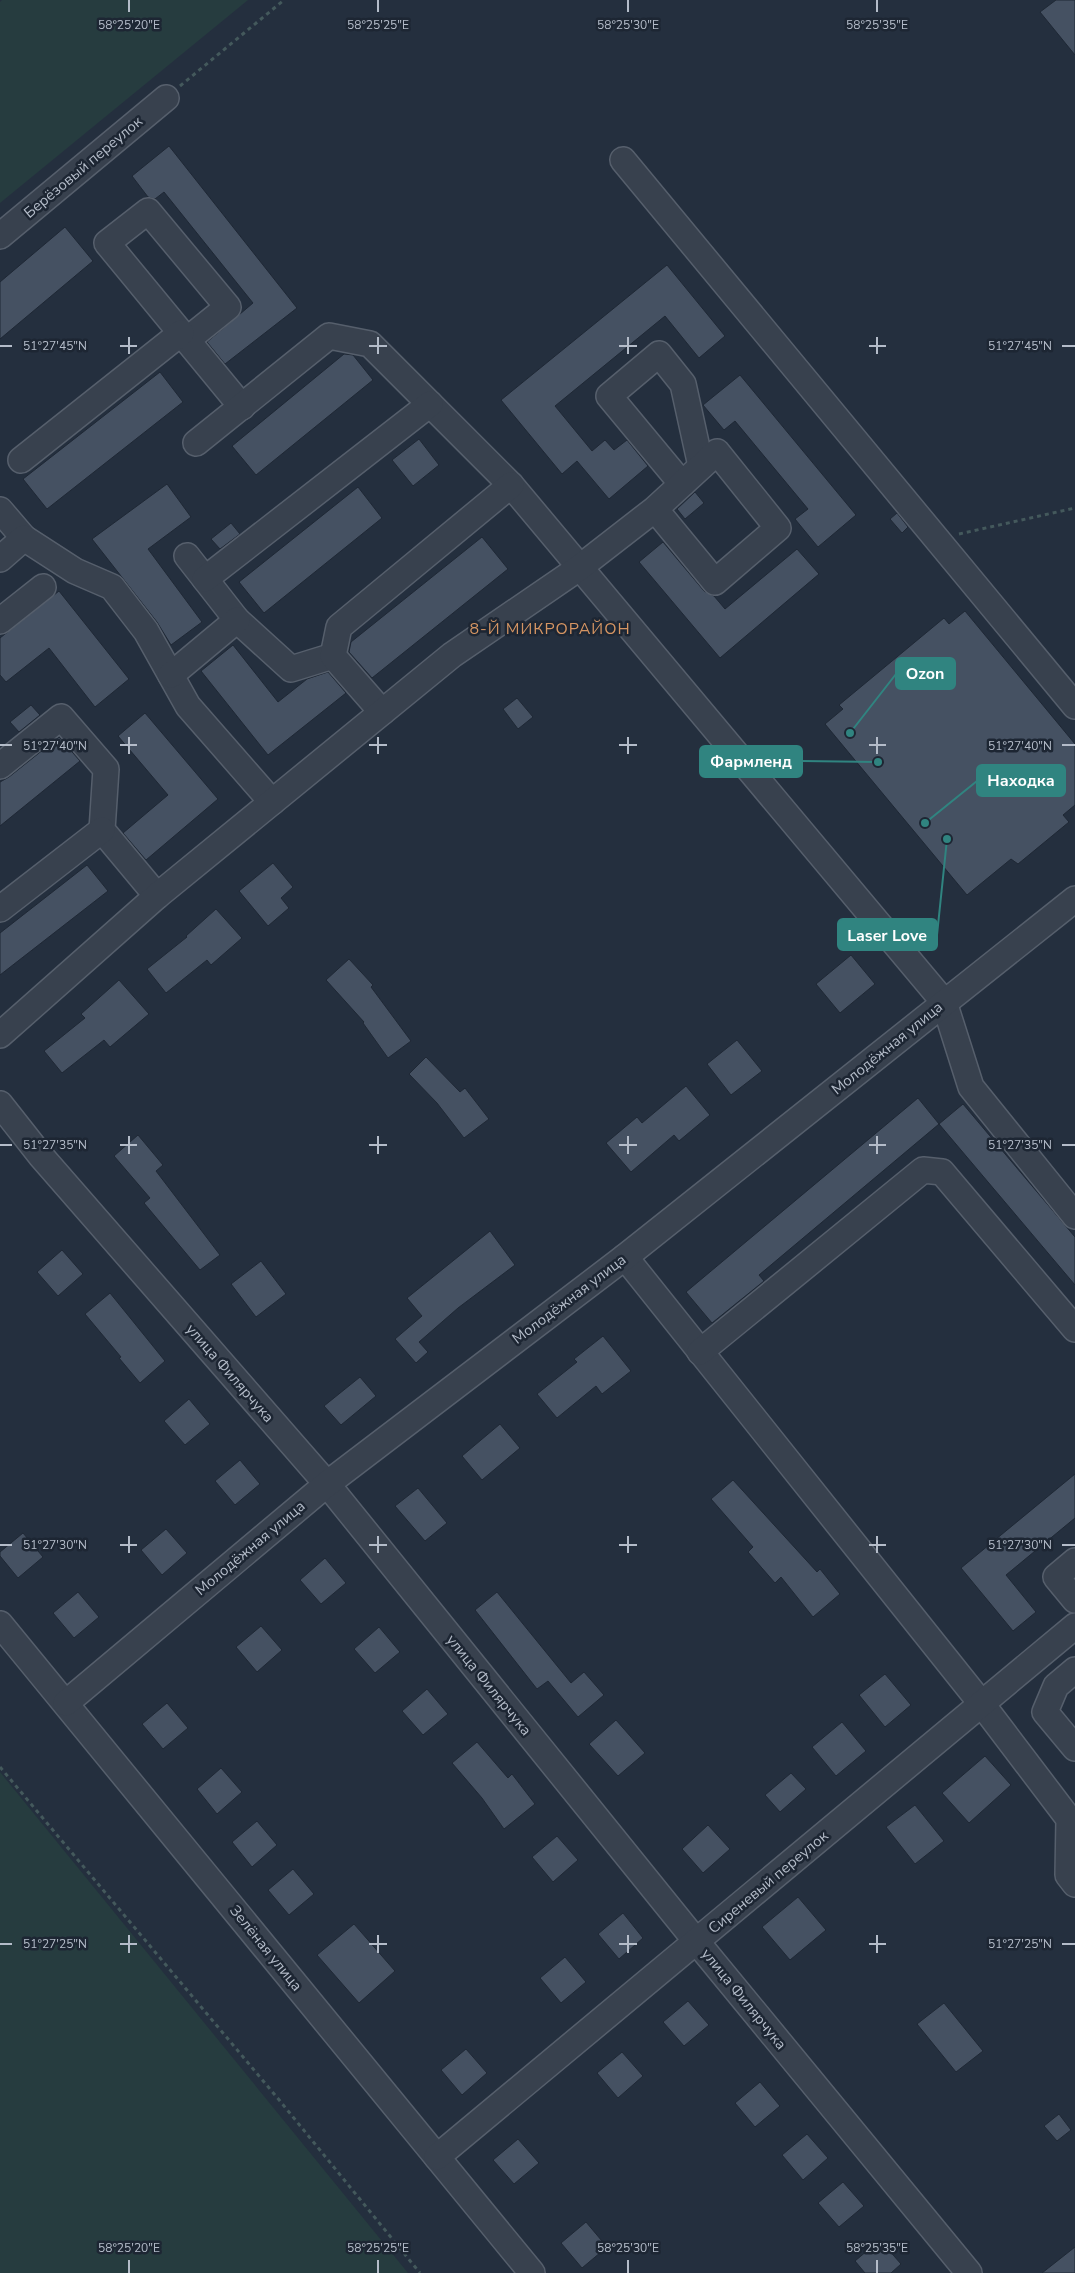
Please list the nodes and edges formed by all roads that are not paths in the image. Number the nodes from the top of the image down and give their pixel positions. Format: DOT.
graph roads {
  1 [pos="166,98"];
  2 [pos="624,160"];
  3 [pos="0,236"];
  4 [pos="184,336"];
  5 [pos="430,404"];
  6 [pos="242,407"];
  7 [pos="196,443"];
  8 [pos="21,460"];
  9 [pos="701,466"];
  10 [pos="682,484"];
  11 [pos="512,485"];
  12 [pos="656,509"];
  13 [pos="0,510"];
  14 [pos="24,538"];
  15 [pos="187,556"];
  16 [pos="0,559"];
  17 [pos="579,568"];
  18 [pos="205,579"];
  19 [pos="43,587"];
  20 [pos="237,620"];
  21 [pos="0,621"];
  22 [pos="333,656"];
  23 [pos="171,676"];
  24 [pos="1075,706"];
  25 [pos="382,712"];
  26 [pos="0,766"];
  27 [pos="272,802"];
  28 [pos="102,830"];
  29 [pos="157,896"];
  30 [pos="1075,899"];
  31 [pos="0,909"];
  32 [pos="944,1002"];
  33 [pos="0,1035"];
  34 [pos="0,1104"];
  35 [pos="1075,1216"];
  36 [pos="624,1258"];
  37 [pos="1075,1329"];
  38 [pos="700,1352"];
  39 [pos="326,1484"];
  40 [pos="1075,1561"];
  41 [pos="1075,1600"];
  42 [pos="0,1624"];
  43 [pos="1075,1626"];
  44 [pos="1075,1670"];
  45 [pos="66,1703"];
  46 [pos="982,1703"];
  47 [pos="1075,1748"];
  48 [pos="1075,1884"];
  49 [pos="696,1941"];
  50 [pos="437,2157"];
  51 [pos="532,2273"];
  52 [pos="969,2273"];
  1 -- 3 [label="street, Берёзовый переулок"];
  2 -- 24 [label="street"];
  4 -- 4 [label="street"];
  4 -- 6 [label="street"];
  4 -- 8 [label="street"];
  5 -- 6 [label="street"];
  5 -- 11 [label="street"];
  5 -- 18 [label="street"];
  6 -- 7 [label="street"];
  9 -- 10 [label="street"];
  9 -- 10 [label="street"];
  9 -- 12 [label="street"];
  10 -- 12 [label="street"];
  11 -- 17 [label="street"];
  11 -- 22 [label="street"];
  12 -- 17 [label="street"];
  13 -- 14 [label="street"];
  14 -- 16 [label="street"];
  14 -- 23 [label="street"];
  15 -- 18 [label="street"];
  17 -- 25 [label="street"];
  17 -- 32 [label="street"];
  18 -- 20 [label="street"];
  19 -- 21 [label="street"];
  20 -- 22 [label="street"];
  20 -- 23 [label="street"];
  22 -- 25 [label="street"];
  23 -- 27 [label="street"];
  25 -- 27 [label="street"];
  26 -- 28 [label="street"];
  27 -- 29 [label="street"];
  28 -- 29 [label="street"];
  28 -- 31 [label="street"];
  29 -- 33 [label="street"];
  30 -- 32 [label="street, Молодёжная улица"];
  32 -- 35 [label="street"];
  32 -- 36 [label="street, Молодёжная улица"];
  34 -- 39 [label="street, улица Филярчука"];
  36 -- 38 [label="street"];
  36 -- 39 [label="street, Молодёжная улица"];
  37 -- 38 [label="street"];
  38 -- 46 [label="street"];
  39 -- 45 [label="street, Молодёжная улица"];
  39 -- 49 [label="street, улица Филярчука"];
  40 -- 41 [label="street"];
  42 -- 45 [label="street, Зелёная улица"];
  43 -- 46 [label="street, Сиреневый переулок"];
  44 -- 47 [label="street"];
  45 -- 50 [label="street, Зелёная улица"];
  46 -- 48 [label="street"];
  46 -- 49 [label="street, Сиреневый переулок"];
  49 -- 50 [label="street, Сиреневый переулок"];
  49 -- 52 [label="street, улица Филярчука"];
  50 -- 51 [label="street, Зелёная улица"];
}
